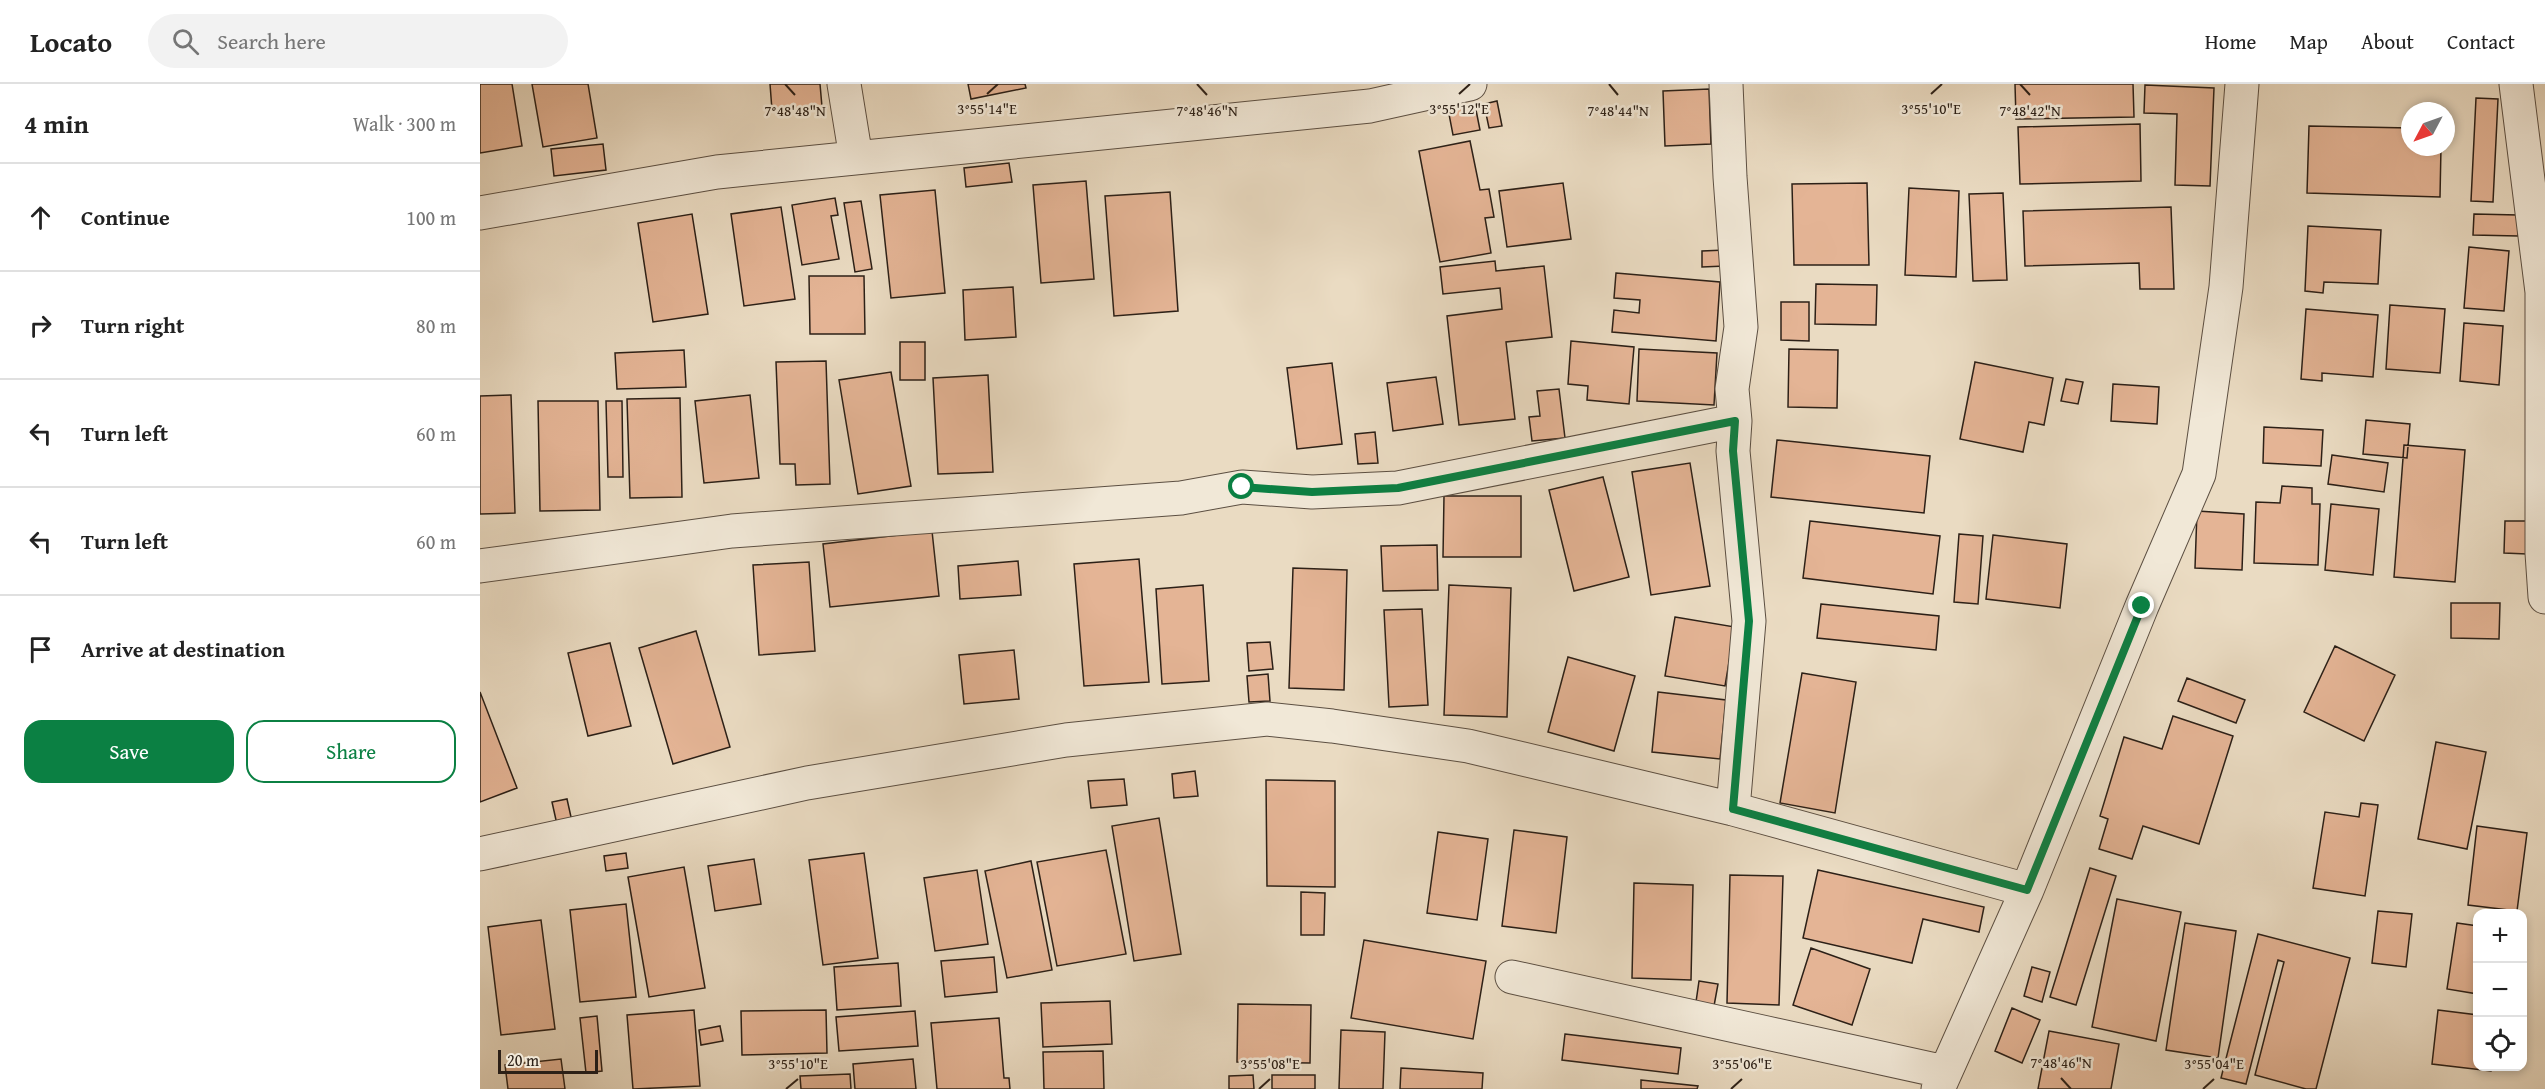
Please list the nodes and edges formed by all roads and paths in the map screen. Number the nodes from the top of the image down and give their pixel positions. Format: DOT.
graph roads {
  1 [pos="844,84"];
  2 [pos="1470,84"];
  3 [pos="1726,84"];
  4 [pos="2242,84"];
  5 [pos="2516,84"];
  6 [pos="856,158"];
  7 [pos="480,213"];
  8 [pos="1735,421"];
  9 [pos="480,566"];
  10 [pos="2545,597"];
  11 [pos="1733,809"];
  12 [pos="480,854"];
  13 [pos="2027,890"];
  14 [pos="1512,977"];
  15 [pos="1941,1081"];
  1 -- 6 [label="street"];
  2 -- 6 [label="street"];
  3 -- 8 [label="street"];
  4 -- 13 [label="street"];
  5 -- 10 [label="street"];
  6 -- 7 [label="street"];
  8 -- 9 [label="street"];
  8 -- 11 [label="street"];
  11 -- 12 [label="street"];
  11 -- 13 [label="street"];
  13 -- 15 [label="street"];
  14 -- 15 [label="street"];
}
